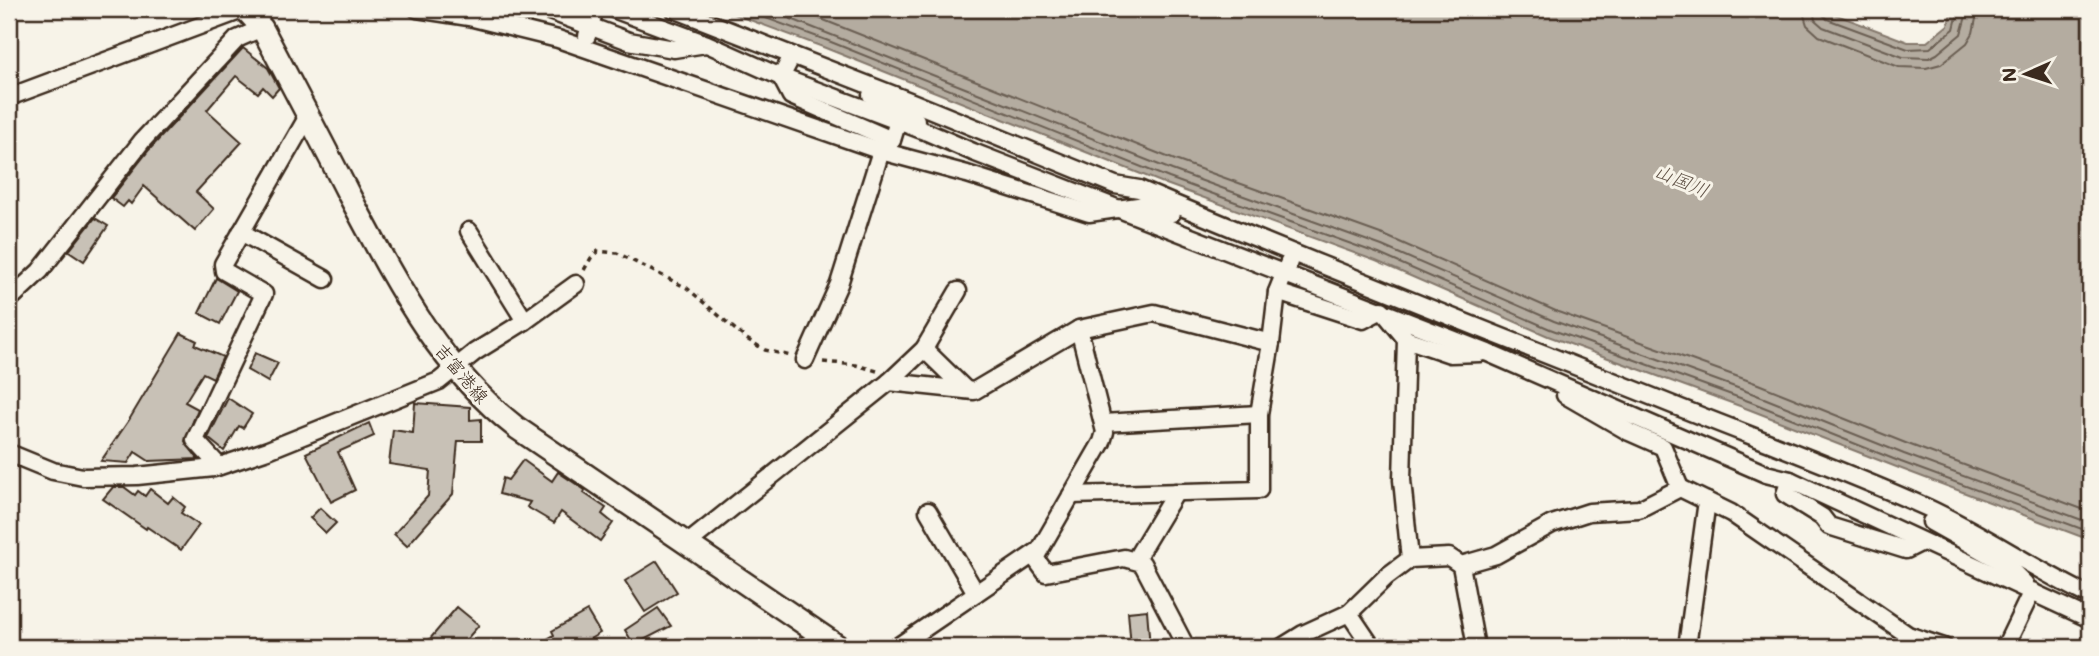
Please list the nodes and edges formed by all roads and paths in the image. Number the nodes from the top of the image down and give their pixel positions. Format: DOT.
graph roads {
  1 [pos="417,9"];
  2 [pos="544,9"];
  3 [pos="595,9"];
  4 [pos="613,9"];
  5 [pos="674,9"];
  6 [pos="637,13"];
  7 [pos="254,14"];
  8 [pos="589,27"];
  9 [pos="707,44"];
  10 [pos="583,48"];
  11 [pos="799,58"];
  12 [pos="781,77"];
  13 [pos="9,97"];
  14 [pos="907,113"];
  15 [pos="308,116"];
  16 [pos="887,146"];
  17 [pos="1118,208"];
  18 [pos="1236,230"];
  19 [pos="469,231"];
  20 [pos="241,232"];
  21 [pos="1292,255"];
  22 [pos="1285,272"];
  23 [pos="325,279"];
  24 [pos="576,284"];
  25 [pos="958,291"];
  26 [pos="1389,291"];
  27 [pos="1278,292"];
  28 [pos="9,300"];
  29 [pos="1382,310"];
  30 [pos="525,321"];
  31 [pos="1079,330"];
  32 [pos="1406,339"];
  33 [pos="1271,343"];
  34 [pos="924,349"];
  35 [pos="1489,353"];
  36 [pos="805,360"];
  37 [pos="454,367"];
  38 [pos="889,382"];
  39 [pos="966,390"];
  40 [pos="1259,414"];
  41 [pos="1103,423"];
  42 [pos="1667,440"];
  43 [pos="1787,450"];
  44 [pos="9,453"];
  45 [pos="219,466"];
  46 [pos="1766,474"];
  47 [pos="1790,480"];
  48 [pos="1680,488"];
  49 [pos="1880,489"];
  50 [pos="1176,492"];
  51 [pos="1071,495"];
  52 [pos="1707,501"];
  53 [pos="928,511"];
  54 [pos="1922,542"];
  55 [pos="688,543"];
  56 [pos="1038,551"];
  57 [pos="1410,559"];
  58 [pos="1135,560"];
  59 [pos="1461,565"];
  60 [pos="2053,579"];
  61 [pos="976,593"];
  62 [pos="2039,595"];
  63 [pos="2090,596"];
  64 [pos="1349,613"];
  65 [pos="2090,619"];
  66 [pos="811,640"];
  67 [pos="839,647"];
  68 [pos="897,647"];
  69 [pos="1186,647"];
  70 [pos="1282,647"];
  71 [pos="1372,647"];
  72 [pos="1476,647"];
  73 [pos="1687,647"];
  74 [pos="1944,647"];
  75 [pos="2005,647"];
  1 -- 10 [label="street"];
  2 -- 8 [label="street"];
  3 -- 8 [label="street"];
  4 -- 6 [label="street"];
  5 -- 11 [label="street"];
  6 -- 9 [label="street"];
  7 -- 13 [label="street"];
  7 -- 15 [label="main road, 吉富港線"];
  7 -- 28 [label="street"];
  8 -- 9 [label="street"];
  8 -- 10 [label="street"];
  9 -- 12 [label="street"];
  10 -- 16 [label="street"];
  11 -- 12 [label="street"];
  11 -- 14 [label="street"];
  12 -- 14 [label="street"];
  12 -- 16 [label="street"];
  14 -- 16 [label="street"];
  14 -- 17 [label="street"];
  14 -- 18 [label="street"];
  15 -- 20 [label="street"];
  15 -- 37 [label="main road, 吉富港線"];
  16 -- 17 [label="street"];
  16 -- 36 [label="street"];
  17 -- 18 [label="street"];
  17 -- 22 [label="street"];
  18 -- 21 [label="street"];
  19 -- 30 [label="street"];
  20 -- 23 [label="street"];
  20 -- 45 [label="street"];
  21 -- 22 [label="street"];
  21 -- 26 [label="street"];
  22 -- 27 [label="street"];
  22 -- 29 [label="street"];
  24 -- 30 [label="street"];
  24 -- 36 [label="path"];
  25 -- 34 [label="street"];
  26 -- 29 [label="street"];
  26 -- 43 [label="street"];
  27 -- 29 [label="street"];
  27 -- 33 [label="street"];
  29 -- 32 [label="street"];
  29 -- 35 [label="street"];
  30 -- 37 [label="street"];
  31 -- 33 [label="street"];
  31 -- 39 [label="street"];
  31 -- 41 [label="street"];
  32 -- 35 [label="street"];
  32 -- 57 [label="street"];
  33 -- 40 [label="street"];
  34 -- 38 [label="street"];
  34 -- 39 [label="street"];
  35 -- 42 [label="street"];
  36 -- 38 [label="path"];
  37 -- 45 [label="street"];
  37 -- 55 [label="main road, 吉富港線"];
  38 -- 39 [label="street"];
  38 -- 55 [label="street"];
  40 -- 41 [label="street"];
  40 -- 50 [label="street"];
  41 -- 51 [label="street"];
  42 -- 46 [label="street"];
  42 -- 48 [label="street"];
  43 -- 46 [label="street"];
  43 -- 49 [label="street"];
  44 -- 45 [label="street"];
  46 -- 47 [label="street"];
  47 -- 54 [label="street"];
  47 -- 54 [label="street"];
  48 -- 52 [label="street"];
  48 -- 59 [label="street"];
  49 -- 60 [label="street"];
  49 -- 62 [label="street"];
  50 -- 51 [label="street"];
  50 -- 58 [label="street"];
  51 -- 56 [label="street"];
  52 -- 73 [label="street"];
  52 -- 74 [label="street"];
  53 -- 61 [label="street"];
  54 -- 62 [label="street"];
  55 -- 66 [label="main road, 吉富港線"];
  56 -- 58 [label="street"];
  56 -- 61 [label="street"];
  57 -- 59 [label="street"];
  57 -- 64 [label="street"];
  58 -- 69 [label="street"];
  59 -- 72 [label="street"];
  60 -- 62 [label="street"];
  60 -- 63 [label="street"];
  61 -- 68 [label="street"];
  62 -- 65 [label="street"];
  62 -- 75 [label="street"];
  64 -- 70 [label="street"];
  64 -- 71 [label="street"];
  66 -- 67 [label="main road, 吉富港線"];
}
